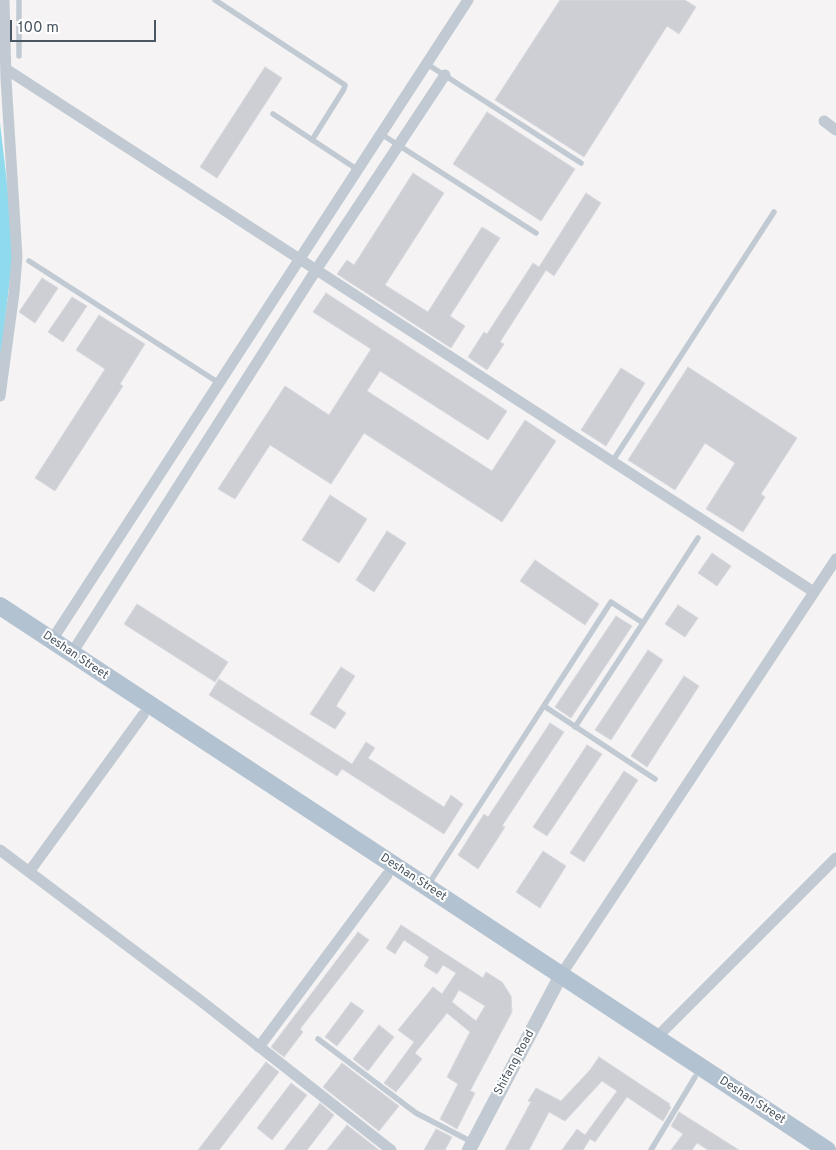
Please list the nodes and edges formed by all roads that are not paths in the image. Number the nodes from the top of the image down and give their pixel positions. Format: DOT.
graph roads {
  1 [pos="4,0"];
  2 [pos="18,0"];
  3 [pos="215,0"];
  4 [pos="468,0"];
  5 [pos="19,56"];
  6 [pos="427,64"];
  7 [pos="6,69"];
  8 [pos="445,76"];
  9 [pos="273,114"];
  10 [pos="824,121"];
  11 [pos="836,130"];
  12 [pos="381,134"];
  13 [pos="312,140"];
  14 [pos="399,145"];
  15 [pos="581,163"];
  16 [pos="358,170"];
  17 [pos="774,212"];
  18 [pos="536,233"];
  19 [pos="300,259"];
  20 [pos="28,261"];
  21 [pos="316,270"];
  22 [pos="220,383"];
  23 [pos="0,396"];
  24 [pos="612,462"];
  25 [pos="698,538"];
  26 [pos="836,559"];
  27 [pos="814,592"];
  28 [pos="0,606"];
  29 [pos="0,620"];
  30 [pos="643,623"];
  31 [pos="52,640"];
  32 [pos="72,654"];
  33 [pos="544,706"];
  34 [pos="143,715"];
  35 [pos="576,727"];
  36 [pos="655,779"];
  37 [pos="0,850"];
  38 [pos="836,858"];
  39 [pos="28,872"];
  40 [pos="387,875"];
  41 [pos="427,887"];
  42 [pos="558,981"];
  43 [pos="656,1038"];
  44 [pos="318,1039"];
  45 [pos="259,1047"];
  46 [pos="695,1077"];
  47 [pos="471,1146"];
  48 [pos="391,1150"];
  49 [pos="651,1150"];
  50 [pos="806,1150"];
  51 [pos="827,1150"];
  1 -- 7 [label="street"];
  2 -- 5 [label="lane"];
  3 -- 13 [label="lane"];
  4 -- 6 [label="street"];
  6 -- 8 [label="lane"];
  6 -- 12 [label="street"];
  7 -- 19 [label="street"];
  7 -- 23 [label="street"];
  8 -- 14 [label="street"];
  8 -- 15 [label="lane"];
  9 -- 13 [label="lane"];
  10 -- 11 [label="street"];
  12 -- 14 [label="lane"];
  12 -- 16 [label="street"];
  13 -- 16 [label="lane"];
  14 -- 18 [label="lane"];
  14 -- 21 [label="street"];
  16 -- 19 [label="street"];
  17 -- 24 [label="lane"];
  19 -- 21 [label="street"];
  19 -- 22 [label="street"];
  20 -- 22 [label="lane"];
  21 -- 24 [label="street"];
  21 -- 32 [label="street"];
  22 -- 31 [label="street"];
  24 -- 27 [label="street"];
  25 -- 30 [label="lane"];
  26 -- 27 [label="street"];
  27 -- 42 [label="street"];
  28 -- 31 [label="main road, Deshan Street"];
  29 -- 34 [label="main road, Deshan Street"];
  30 -- 33 [label="lane"];
  30 -- 35 [label="lane"];
  31 -- 32 [label="main road, Deshan Street"];
  32 -- 41 [label="main road, Deshan Street"];
  33 -- 35 [label="lane"];
  33 -- 41 [label="lane"];
  34 -- 39 [label="street"];
  34 -- 40 [label="main road, Deshan Street"];
  35 -- 36 [label="lane"];
  37 -- 39 [label="street"];
  38 -- 43 [label="street"];
  39 -- 45 [label="street"];
  40 -- 42 [label="main road, Deshan Street"];
  40 -- 45 [label="street"];
  41 -- 42 [label="main road, Deshan Street"];
  42 -- 43 [label="main road, Deshan Street"];
  42 -- 46 [label="main road, Deshan Street"];
  42 -- 47 [label="street, Shifang Road"];
  43 -- 51 [label="main road, Deshan Street"];
  44 -- 47 [label="lane"];
  45 -- 48 [label="street"];
  46 -- 49 [label="lane"];
  46 -- 50 [label="main road, Deshan Street"];
}
